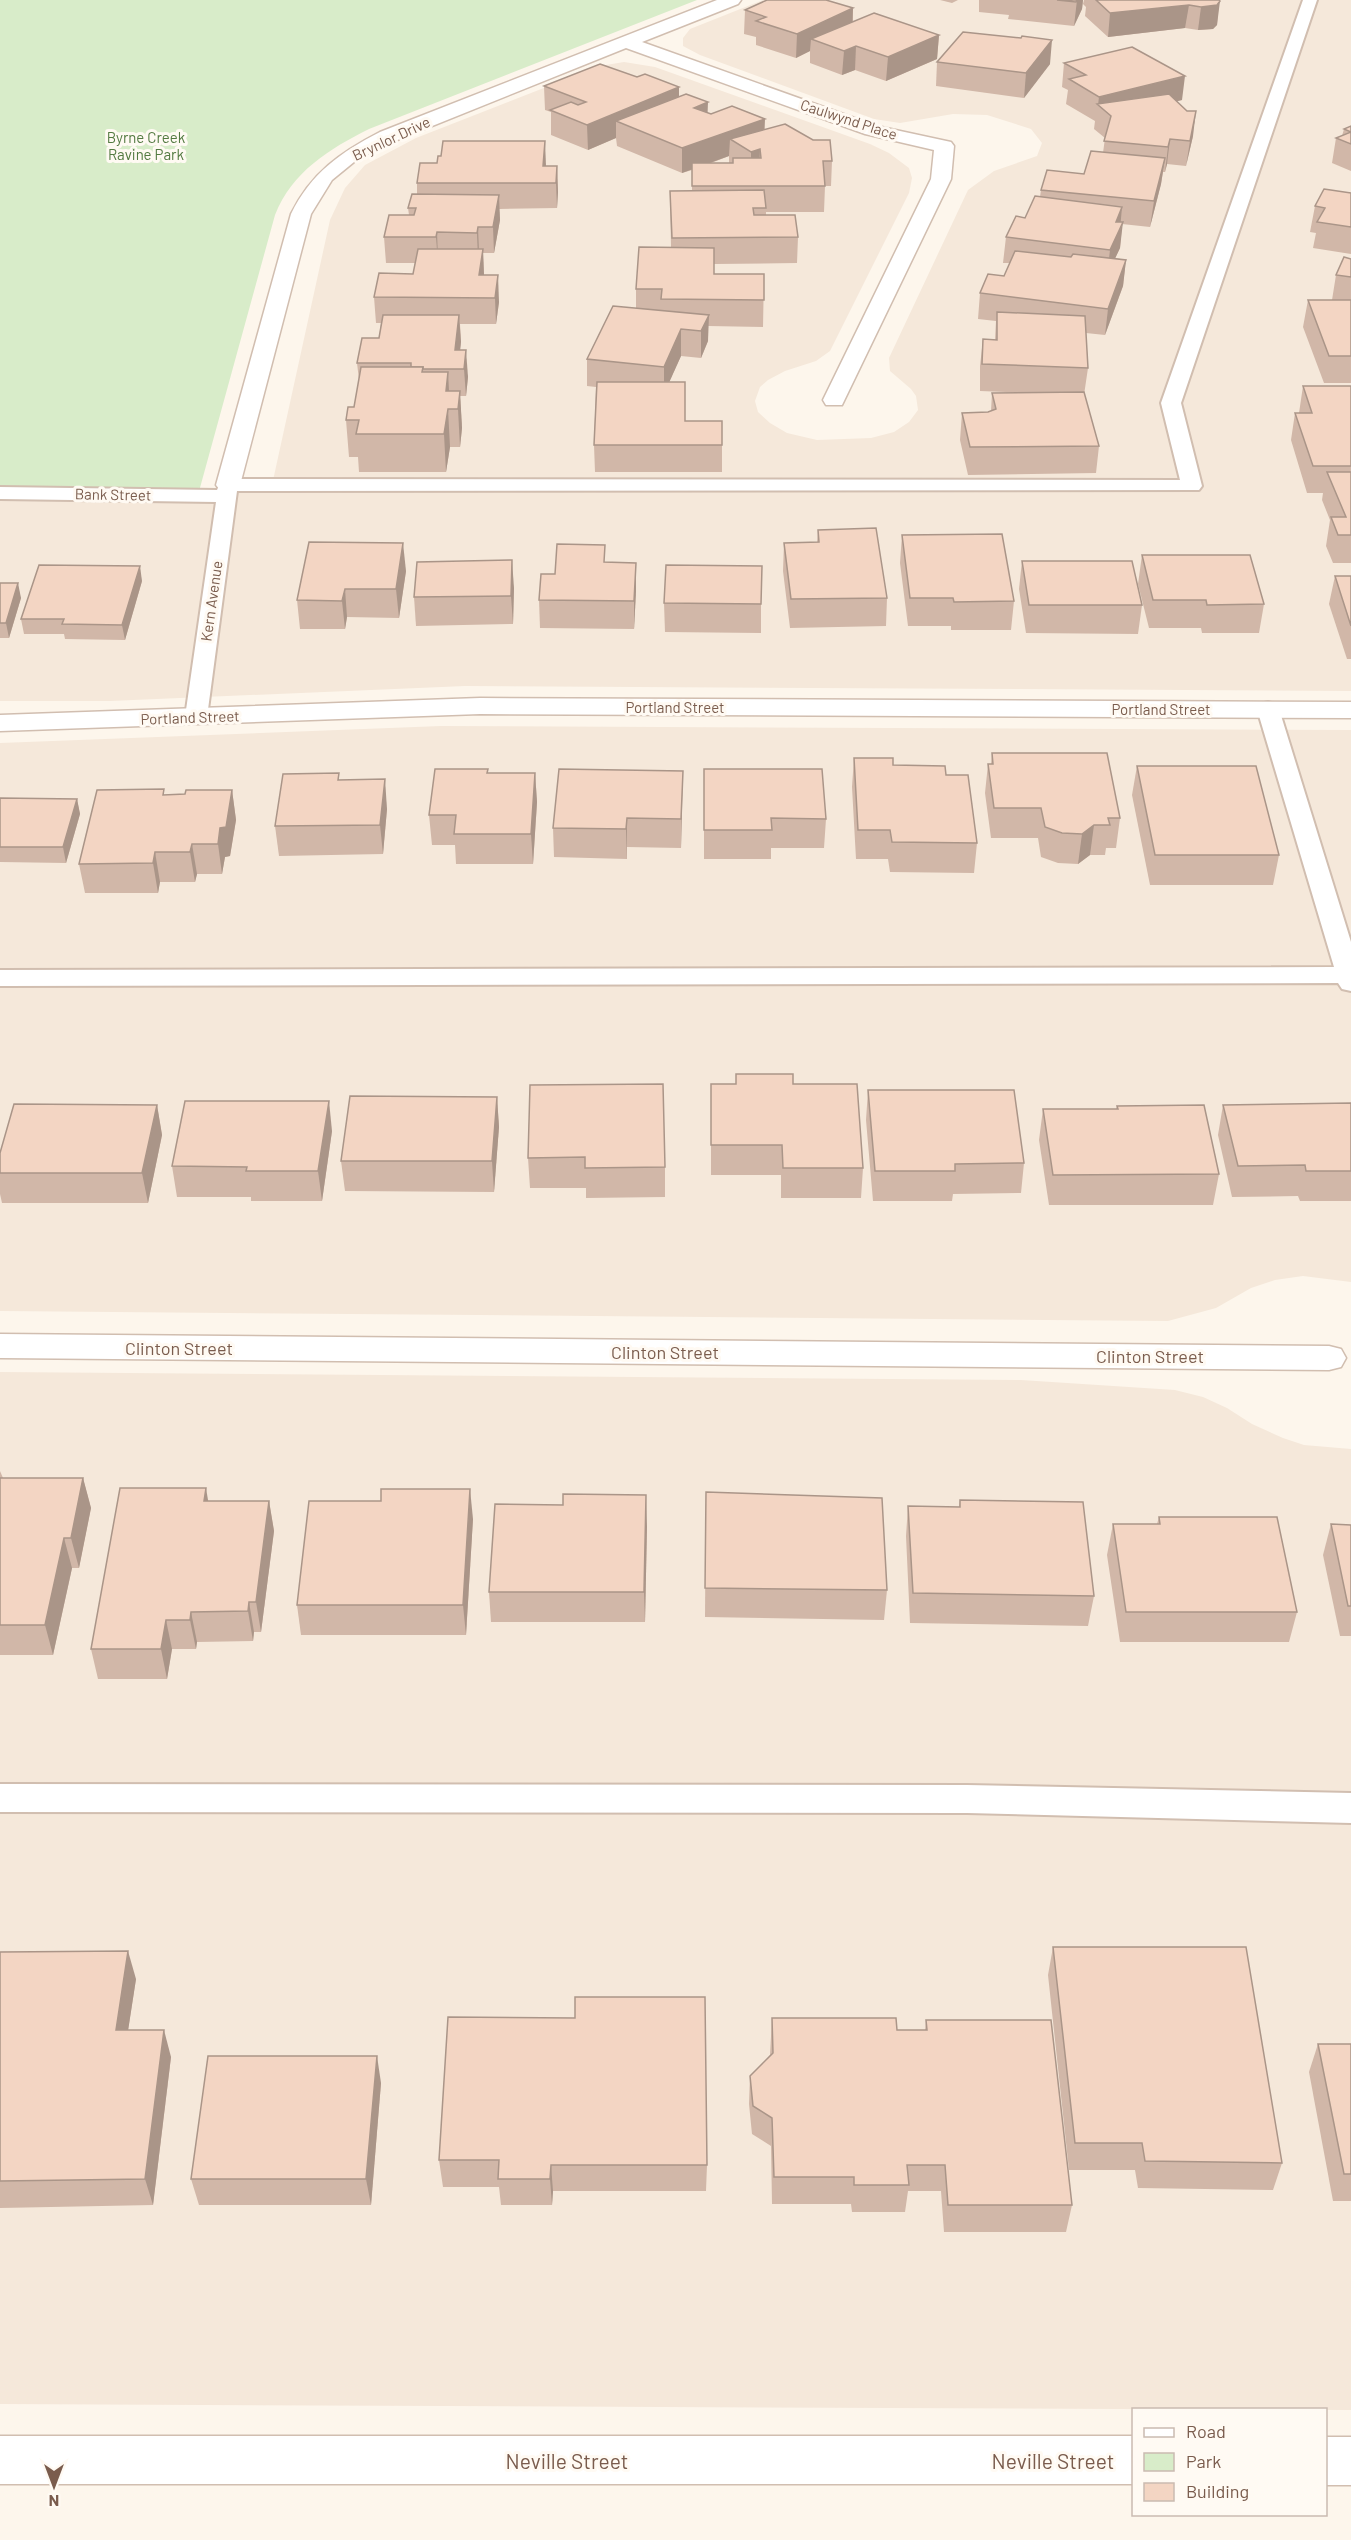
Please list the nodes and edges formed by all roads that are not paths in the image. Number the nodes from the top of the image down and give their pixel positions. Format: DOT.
graph roads {
  1 [pos="732,0"];
  2 [pos="1310,0"];
  3 [pos="629,43"];
  4 [pos="834,400"];
  5 [pos="227,490"];
  6 [pos="0,493"];
  7 [pos="1268,709"];
  8 [pos="1351,710"];
  9 [pos="196,717"];
  10 [pos="0,723"];
  11 [pos="0,978"];
  12 [pos="1350,979"];
  13 [pos="0,1346"];
  14 [pos="1329,1358"];
  15 [pos="0,1798"];
  16 [pos="1351,1808"];
  17 [pos="0,2460"];
  18 [pos="1132,2460"];
  19 [pos="1327,2461"];
  20 [pos="1351,2461"];
  1 -- 3 [label="street, Brynlor Drive"];
  2 -- 5 [label="lane, Bank Street"];
  3 -- 4 [label="street, Caulwynd Place"];
  3 -- 5 [label="street, Brynlor Drive"];
  5 -- 6 [label="lane, Bank Street"];
  5 -- 9 [label="lane, Kern Avenue"];
  7 -- 8 [label="street, Portland Street"];
  7 -- 9 [label="street, Portland Street"];
  7 -- 12 [label="lane"];
  9 -- 10 [label="street, Portland Street"];
  11 -- 12 [label="lane"];
  13 -- 14 [label="street, Clinton Street"];
  15 -- 16 [label="lane"];
  17 -- 18 [label="street, Neville Street"];
  19 -- 20 [label="street"];
}
